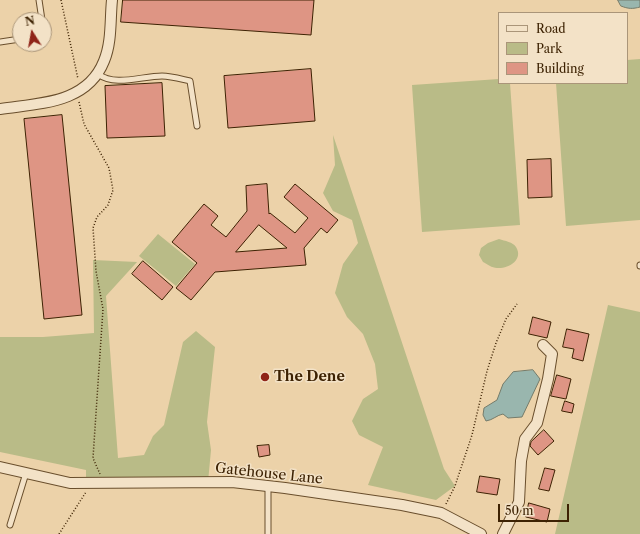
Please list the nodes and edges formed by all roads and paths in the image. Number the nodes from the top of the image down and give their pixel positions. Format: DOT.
graph roads {
  1 [pos="39,0"];
  2 [pos="61,0"];
  3 [pos="112,0"];
  4 [pos="41,12"];
  5 [pos="12,40"];
  6 [pos="0,42"];
  7 [pos="98,74"];
  8 [pos="74,94"];
  9 [pos="0,109"];
  10 [pos="197,126"];
  11 [pos="517,304"];
  12 [pos="543,345"];
  13 [pos="0,467"];
  14 [pos="26,473"];
  15 [pos="94,482"];
  16 [pos="105,482"];
  17 [pos="268,486"];
  18 [pos="441,513"];
  19 [pos="10,525"];
  20 [pos="59,534"];
  21 [pos="268,534"];
  22 [pos="481,534"];
  23 [pos="503,534"];
  1 -- 4 [label="lane"];
  2 -- 8 [label="path"];
  3 -- 7 [label="street"];
  5 -- 6 [label="lane"];
  7 -- 8 [label="street"];
  7 -- 10 [label="lane"];
  8 -- 9 [label="street"];
  8 -- 16 [label="path"];
  11 -- 18 [label="path"];
  12 -- 23 [label="street"];
  13 -- 14 [label="street, Gatehouse Lane"];
  14 -- 15 [label="street, Gatehouse Lane"];
  14 -- 19 [label="lane"];
  15 -- 16 [label="street, Gatehouse Lane"];
  15 -- 20 [label="path"];
  16 -- 17 [label="street, Gatehouse Lane"];
  17 -- 18 [label="street, Gatehouse Lane"];
  17 -- 21 [label="lane"];
  18 -- 22 [label="street, Gatehouse Lane"];
}
